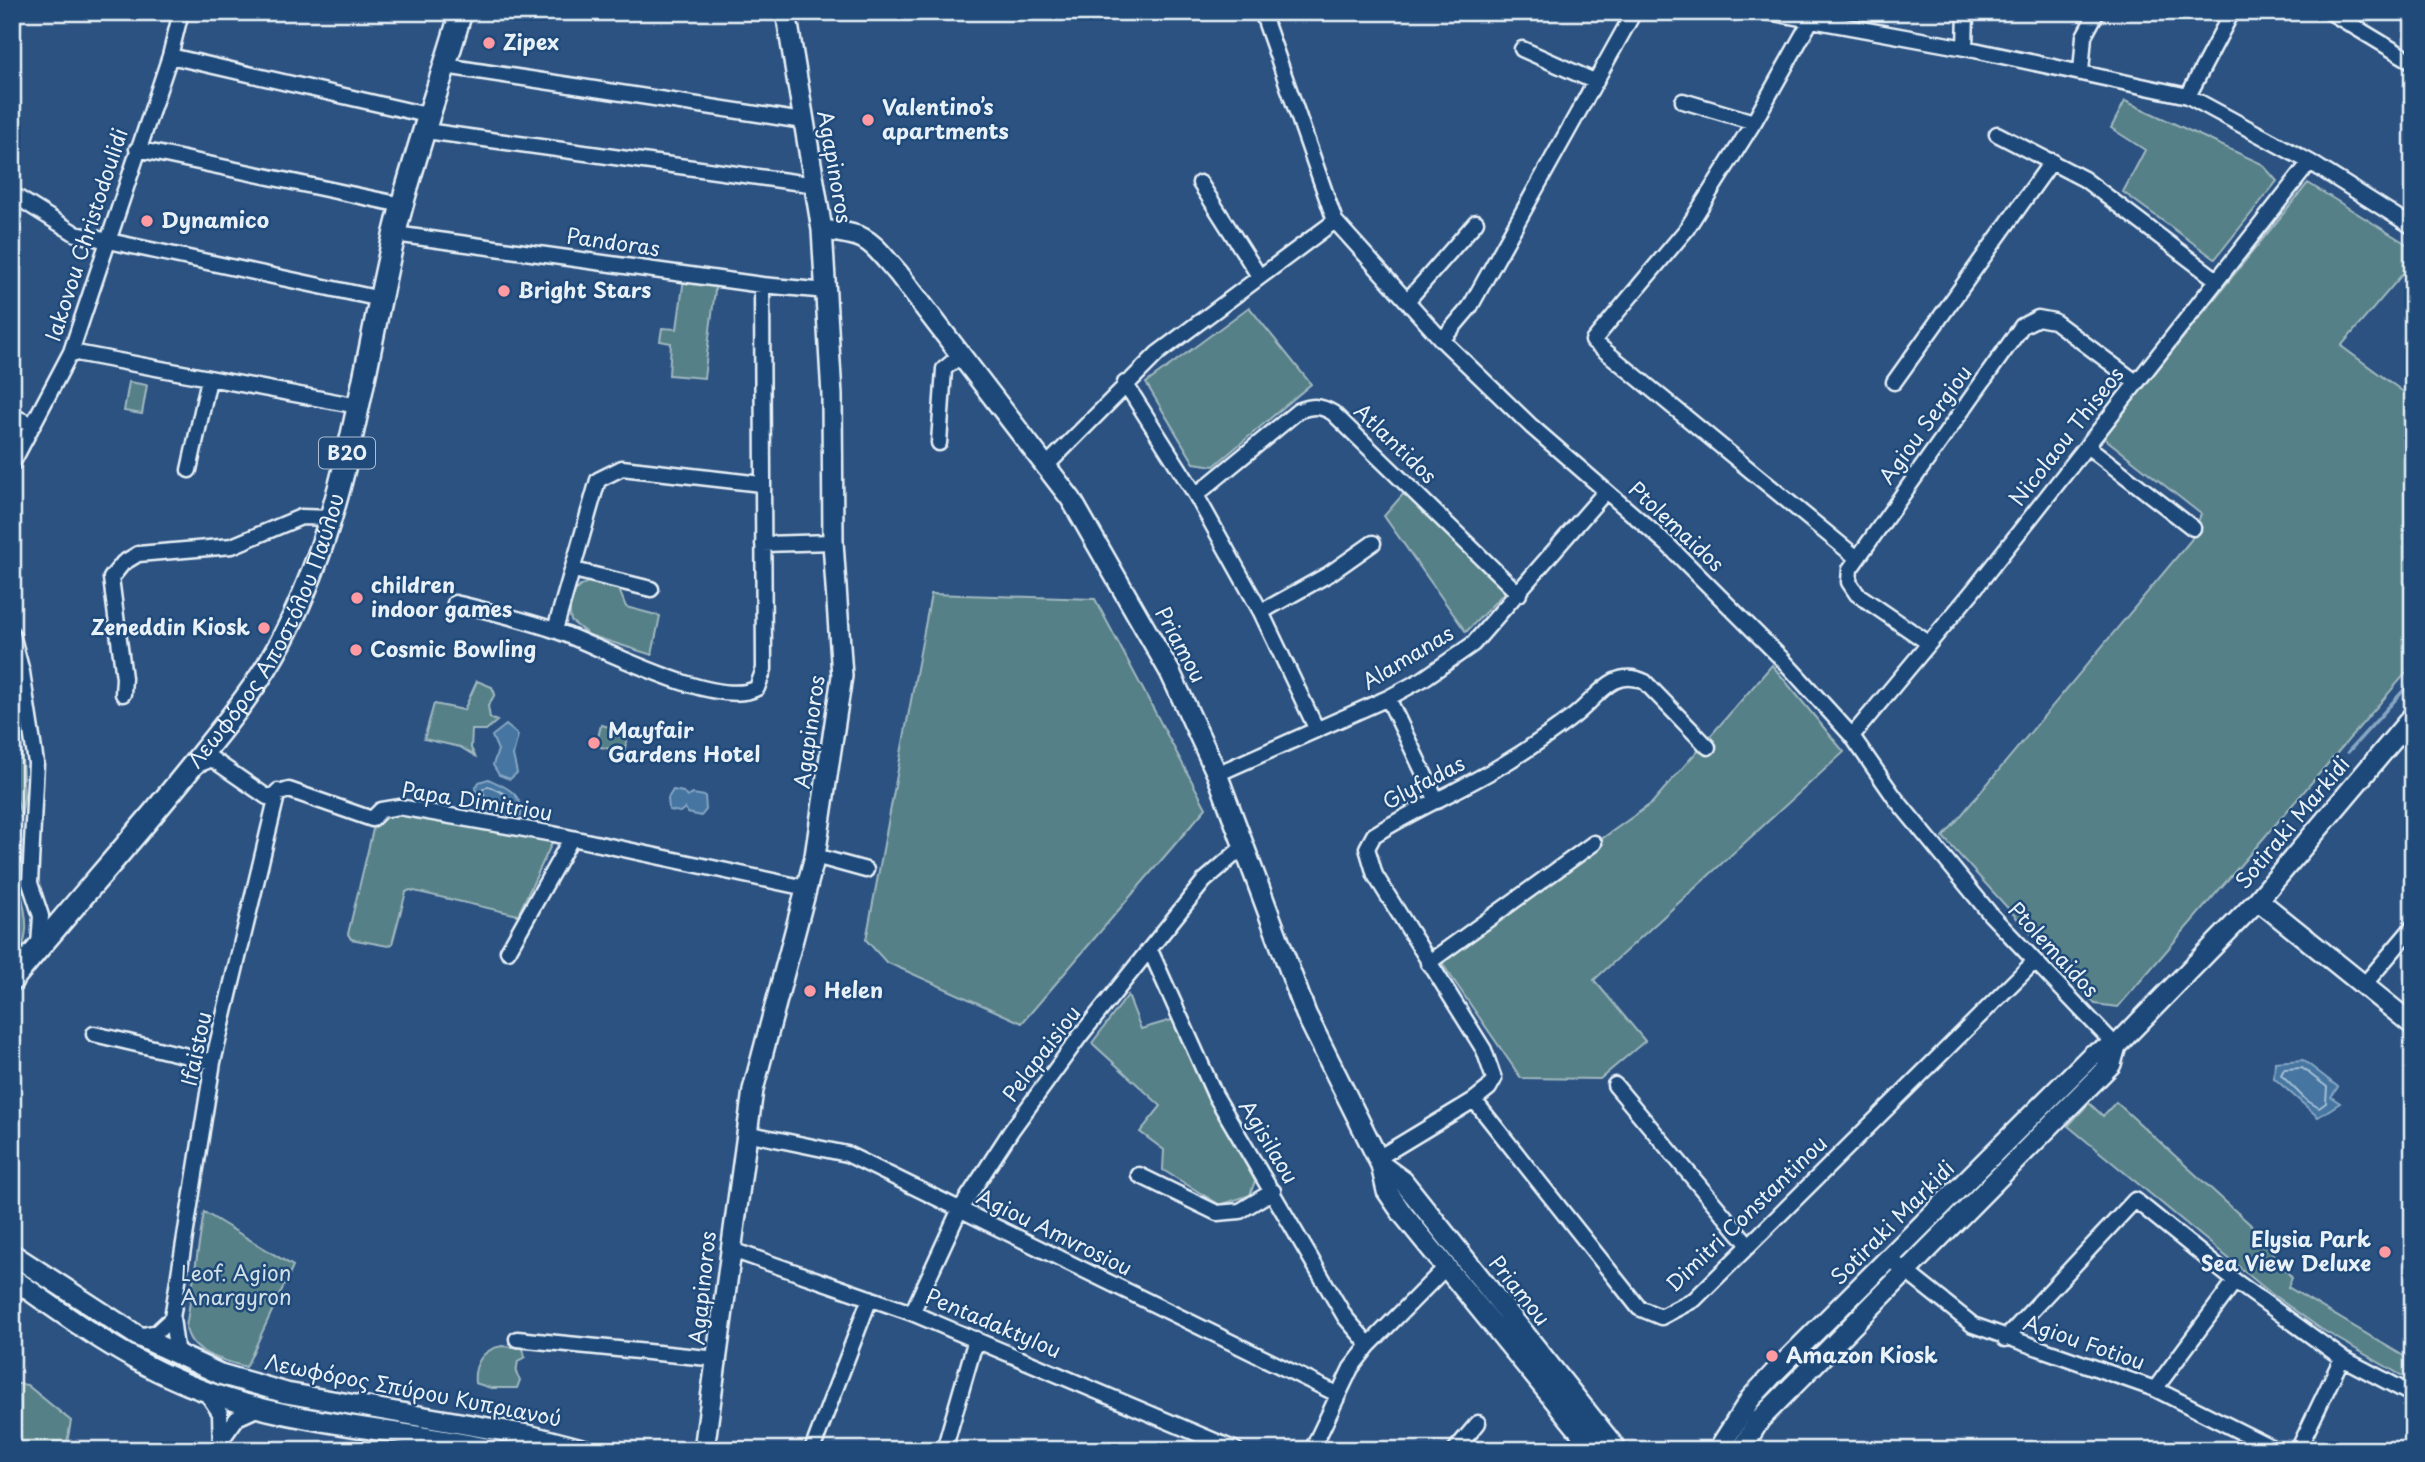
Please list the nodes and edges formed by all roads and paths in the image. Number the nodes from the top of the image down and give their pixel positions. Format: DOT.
graph roads {
  1 [pos="181,12"];
  2 [pos="461,12"];
  3 [pos="786,12"];
  4 [pos="1262,12"];
  5 [pos="1634,12"];
  6 [pos="1768,12"];
  7 [pos="1966,12"];
  8 [pos="2096,12"];
  9 [pos="2232,12"];
  10 [pos="2330,12"];
  11 [pos="1834,18"];
  12 [pos="1810,22"];
  13 [pos="1965,48"];
  14 [pos="1522,49"];
  15 [pos="170,55"];
  16 [pos="2413,62"];
  17 [pos="445,66"];
  18 [pos="2081,72"];
  19 [pos="1596,82"];
  20 [pos="2188,96"];
  21 [pos="1682,101"];
  22 [pos="803,121"];
  23 [pos="1754,122"];
  24 [pos="429,123"];
  25 [pos="1997,134"];
  26 [pos="137,149"];
  27 [pos="2052,160"];
  28 [pos="2310,162"];
  29 [pos="1200,183"];
  30 [pos="816,185"];
  31 [pos="12,194"];
  32 [pos="402,205"];
  33 [pos="1335,221"];
  34 [pos="1476,222"];
  35 [pos="2413,227"];
  36 [pos="822,230"];
  37 [pos="395,233"];
  38 [pos="106,242"];
  39 [pos="1259,276"];
  40 [pos="2217,280"];
  41 [pos="762,285"];
  42 [pos="827,291"];
  43 [pos="381,299"];
  44 [pos="1407,301"];
  45 [pos="1442,340"];
  46 [pos="71,352"];
  47 [pos="961,355"];
  48 [pos="209,379"];
  49 [pos="1894,382"];
  50 [pos="2136,382"];
  51 [pos="1125,383"];
  52 [pos="358,406"];
  53 [pos="12,416"];
  54 [pos="33,425"];
  55 [pos="939,443"];
  56 [pos="2087,446"];
  57 [pos="12,464"];
  58 [pos="1046,466"];
  59 [pos="189,470"];
  60 [pos="761,484"];
  61 [pos="1606,491"];
  62 [pos="1196,495"];
  63 [pos="332,518"];
  64 [pos="2193,528"];
  65 [pos="833,542"];
  66 [pos="1373,543"];
  67 [pos="763,544"];
  68 [pos="1857,558"];
  69 [pos="573,570"];
  70 [pos="651,589"];
  71 [pos="1519,594"];
  72 [pos="455,603"];
  73 [pos="1261,612"];
  74 [pos="555,630"];
  75 [pos="12,634"];
  76 [pos="1927,642"];
  77 [pos="123,694"];
  78 [pos="1388,698"];
  79 [pos="2413,716"];
  80 [pos="1316,728"];
  81 [pos="1852,736"];
  82 [pos="1709,747"];
  83 [pos="190,768"];
  84 [pos="1217,774"];
  85 [pos="278,791"];
  86 [pos="1437,801"];
  87 [pos="571,839"];
  88 [pos="1594,843"];
  89 [pos="1244,846"];
  90 [pos="815,856"];
  91 [pos="117,859"];
  92 [pos="866,870"];
  93 [pos="806,888"];
  94 [pos="2258,900"];
  95 [pos="38,904"];
  96 [pos="70,909"];
  97 [pos="2413,927"];
  98 [pos="38,948"];
  99 [pos="1150,950"];
  100 [pos="508,951"];
  101 [pos="2034,962"];
  102 [pos="1428,963"];
  103 [pos="12,980"];
  104 [pos="2363,986"];
  105 [pos="12,998"];
  106 [pos="2413,1025"];
  107 [pos="94,1034"];
  108 [pos="2116,1046"];
  109 [pos="213,1062"];
  110 [pos="1615,1085"];
  111 [pos="1474,1100"];
  112 [pos="746,1133"];
  113 [pos="1379,1162"];
  114 [pos="1139,1175"];
  115 [pos="1273,1191"];
  116 [pos="959,1211"];
  117 [pos="1748,1244"];
  118 [pos="729,1249"];
  119 [pos="12,1254"];
  120 [pos="1889,1258"];
  121 [pos="1445,1268"];
  122 [pos="1905,1271"];
  123 [pos="12,1278"];
  124 [pos="2235,1280"];
  125 [pos="870,1298"];
  126 [pos="912,1313"];
  127 [pos="172,1318"];
  128 [pos="138,1336"];
  129 [pos="517,1339"];
  130 [pos="976,1339"];
  131 [pos="2006,1339"];
  132 [pos="1369,1345"];
  133 [pos="184,1358"];
  134 [pos="2342,1358"];
  135 [pos="718,1359"];
  136 [pos="2155,1389"];
  137 [pos="206,1392"];
  138 [pos="1337,1394"];
  139 [pos="2413,1395"];
  140 [pos="259,1408"];
  141 [pos="1478,1423"];
  142 [pos="221,1444"];
  143 [pos="495,1450"];
  144 [pos="586,1450"];
  145 [pos="704,1450"];
  146 [pos="812,1450"];
  147 [pos="944,1450"];
  148 [pos="1236,1450"];
  149 [pos="1312,1450"];
  150 [pos="1455,1450"];
  151 [pos="1595,1450"];
  152 [pos="1617,1450"];
  153 [pos="1718,1450"];
  154 [pos="1741,1450"];
  155 [pos="2277,1450"];
  156 [pos="2298,1450"];
  1 -- 15 [label="street, Iakovou Christodoulidi"];
  2 -- 17 [label="main road, Λεωφόρος Αποστόλου Παύλου / B20"];
  3 -- 22 [label="street, Agapinoros"];
  4 -- 33 [label="street, Ptolemaidos"];
  5 -- 19 [label="street"];
  6 -- 12 [label="street"];
  7 -- 13 [label="street"];
  8 -- 18 [label="street"];
  9 -- 20 [label="street"];
  10 -- 16 [label="street"];
  11 -- 12 [label="street"];
  11 -- 13 [label="street"];
  12 -- 23 [label="street"];
  13 -- 18 [label="street"];
  14 -- 19 [label="street"];
  15 -- 24 [label="street"];
  15 -- 26 [label="street, Iakovou Christodoulidi"];
  17 -- 22 [label="street"];
  17 -- 24 [label="main road, Λεωφόρος Αποστόλου Παύλου / B20"];
  18 -- 20 [label="street"];
  19 -- 45 [label="street"];
  20 -- 28 [label="street"];
  21 -- 23 [label="street"];
  22 -- 30 [label="street, Agapinoros"];
  23 -- 68 [label="street"];
  24 -- 30 [label="street"];
  24 -- 32 [label="main road, Λεωφόρος Αποστόλου Παύλου / B20"];
  25 -- 27 [label="street"];
  26 -- 32 [label="street"];
  26 -- 38 [label="street, Iakovou Christodoulidi"];
  27 -- 40 [label="street"];
  27 -- 49 [label="street"];
  28 -- 35 [label="street"];
  28 -- 40 [label="street, Nicolaou Thiseos"];
  29 -- 39 [label="street"];
  30 -- 36 [label="street, Agapinoros"];
  31 -- 38 [label="street"];
  32 -- 37 [label="main road, Λεωφόρος Αποστόλου Παύλου / B20"];
  33 -- 39 [label="street"];
  33 -- 44 [label="street, Ptolemaidos"];
  34 -- 44 [label="street"];
  36 -- 42 [label="street, Agapinoros"];
  36 -- 47 [label="street, Priamou"];
  37 -- 41 [label="street, Pandoras"];
  37 -- 43 [label="main road, Λεωφόρος Αποστόλου Παύλου / B20"];
  38 -- 43 [label="street"];
  38 -- 46 [label="street, Iakovou Christodoulidi"];
  39 -- 51 [label="street"];
  40 -- 50 [label="street, Nicolaou Thiseos"];
  41 -- 42 [label="street, Pandoras"];
  41 -- 60 [label="street"];
  42 -- 65 [label="street, Agapinoros"];
  43 -- 52 [label="main road, Λεωφόρος Αποστόλου Παύλου / B20"];
  44 -- 45 [label="street, Ptolemaidos"];
  45 -- 61 [label="street, Ptolemaidos"];
  46 -- 48 [label="street"];
  46 -- 54 [label="street, Iakovou Christodoulidi"];
  47 -- 55 [label="street"];
  47 -- 58 [label="street, Priamou"];
  48 -- 52 [label="street"];
  48 -- 59 [label="street"];
  50 -- 56 [label="street, Nicolaou Thiseos"];
  50 -- 68 [label="street, Agiou Sergiou"];
  51 -- 58 [label="street"];
  51 -- 62 [label="street"];
  52 -- 63 [label="main road, Λεωφόρος Αποστόλου Παύλου / B20"];
  53 -- 54 [label="street"];
  54 -- 57 [label="street, Iakovou Christodoulidi"];
  56 -- 64 [label="street"];
  56 -- 76 [label="street, Nicolaou Thiseos"];
  58 -- 84 [label="street, Priamou"];
  60 -- 67 [label="street"];
  60 -- 69 [label="street"];
  61 -- 71 [label="street, Alamanas"];
  61 -- 81 [label="street, Ptolemaidos"];
  62 -- 71 [label="street, Atlantidos"];
  62 -- 73 [label="street"];
  63 -- 77 [label="street"];
  63 -- 83 [label="main road, Λεωφόρος Αποστόλου Παύλου / B20"];
  65 -- 67 [label="street"];
  65 -- 90 [label="street, Agapinoros"];
  66 -- 73 [label="street"];
  67 -- 74 [label="street"];
  68 -- 76 [label="street"];
  69 -- 70 [label="street"];
  69 -- 74 [label="street"];
  71 -- 78 [label="street, Alamanas"];
  72 -- 74 [label="street"];
  73 -- 80 [label="street"];
  75 -- 95 [label="street"];
  76 -- 81 [label="street, Nicolaou Thiseos"];
  78 -- 80 [label="street, Alamanas"];
  78 -- 86 [label="street"];
  79 -- 94 [label="street, Sotiraki Markidi"];
  80 -- 84 [label="street, Alamanas"];
  81 -- 101 [label="street, Ptolemaidos"];
  82 -- 86 [label="street, Glyfadas"];
  83 -- 85 [label="street, Papa Dimitriou"];
  83 -- 91 [label="main road, Λεωφόρος Αποστόλου Παύλου / B20"];
  84 -- 89 [label="street, Priamou"];
  85 -- 87 [label="street, Papa Dimitriou"];
  85 -- 109 [label="street, Ifaistou"];
  86 -- 102 [label="street, Glyfadas"];
  87 -- 93 [label="street, Papa Dimitriou"];
  87 -- 100 [label="street"];
  88 -- 102 [label="street"];
  89 -- 99 [label="street, Pelapaisiou"];
  89 -- 113 [label="street, Priamou"];
  90 -- 92 [label="street"];
  90 -- 93 [label="street, Agapinoros"];
  91 -- 96 [label="main road, Λεωφόρος Αποστόλου Παύλου / B20"];
  91 -- 105 [label="main road, Λεωφόρος Αποστόλου Παύλου / B20"];
  93 -- 112 [label="street, Agapinoros"];
  94 -- 104 [label="street"];
  94 -- 108 [label="street, Sotiraki Markidi"];
  95 -- 96 [label="street"];
  95 -- 98 [label="street"];
  96 -- 98 [label="main road, Λεωφόρος Αποστόλου Παύλου / B20"];
  97 -- 104 [label="street"];
  98 -- 103 [label="main road, Λεωφόρος Αποστόλου Παύλου / B20"];
  99 -- 115 [label="street, Agisilaou"];
  99 -- 116 [label="street, Pelapaisiou"];
  101 -- 108 [label="street, Ptolemaidos"];
  101 -- 117 [label="street, Dimitri Constantinou"];
  102 -- 111 [label="street, Glyfadas"];
  104 -- 106 [label="street"];
  107 -- 109 [label="street"];
  108 -- 120 [label="street, Sotiraki Markidi"];
  108 -- 122 [label="street, Sotiraki Markidi"];
  109 -- 127 [label="street, Ifaistou"];
  110 -- 117 [label="street"];
  111 -- 113 [label="street"];
  111 -- 117 [label="street, Dimitri Constantinou"];
  112 -- 116 [label="street, Agiou Amvrosiou"];
  112 -- 118 [label="street, Agapinoros"];
  113 -- 121 [label="street, Priamou"];
  113 -- 152 [label="street, Priamou"];
  114 -- 115 [label="street"];
  115 -- 132 [label="street, Agisilaou"];
  116 -- 126 [label="street, Pelapaisiou"];
  116 -- 138 [label="street, Agiou Amvrosiou"];
  118 -- 125 [label="street, Pentadaktylou"];
  118 -- 135 [label="street, Agapinoros"];
  119 -- 128 [label="street, Λεωφόρος Σπύρου Κυπριανού"];
  120 -- 122 [label="street, Agiou Fotiou"];
  120 -- 153 [label="street, Sotiraki Markidi"];
  121 -- 132 [label="street"];
  121 -- 151 [label="street, Priamou"];
  122 -- 131 [label="street, Agiou Fotiou"];
  122 -- 154 [label="street, Sotiraki Markidi"];
  123 -- 137 [label="street, Λεωφόρος Σπύρου Κυπριανού"];
  124 -- 131 [label="street"];
  124 -- 134 [label="street"];
  124 -- 136 [label="street"];
  125 -- 126 [label="street, Pentadaktylou"];
  125 -- 146 [label="street"];
  126 -- 130 [label="street, Pentadaktylou"];
  127 -- 128 [label="street"];
  127 -- 133 [label="street, Ifaistou"];
  128 -- 133 [label="street, Λεωφόρος Σπύρου Κυπριανού"];
  129 -- 135 [label="street"];
  130 -- 147 [label="street"];
  130 -- 148 [label="street, Pentadaktylou"];
  131 -- 136 [label="street, Agiou Fotiou"];
  132 -- 138 [label="street"];
  133 -- 144 [label="street, Λεωφόρος Σπύρου Κυπριανού"];
  134 -- 139 [label="street"];
  134 -- 156 [label="street"];
  135 -- 145 [label="street, Agapinoros"];
  136 -- 155 [label="street, Agiou Fotiou"];
  137 -- 140 [label="street, Λεωφόρος Σπύρου Κυπριανού"];
  137 -- 142 [label="street"];
  138 -- 149 [label="street"];
  140 -- 142 [label="street"];
  140 -- 143 [label="street, Λεωφόρος Σπύρου Κυπριανού"];
  141 -- 150 [label="street"];
}
